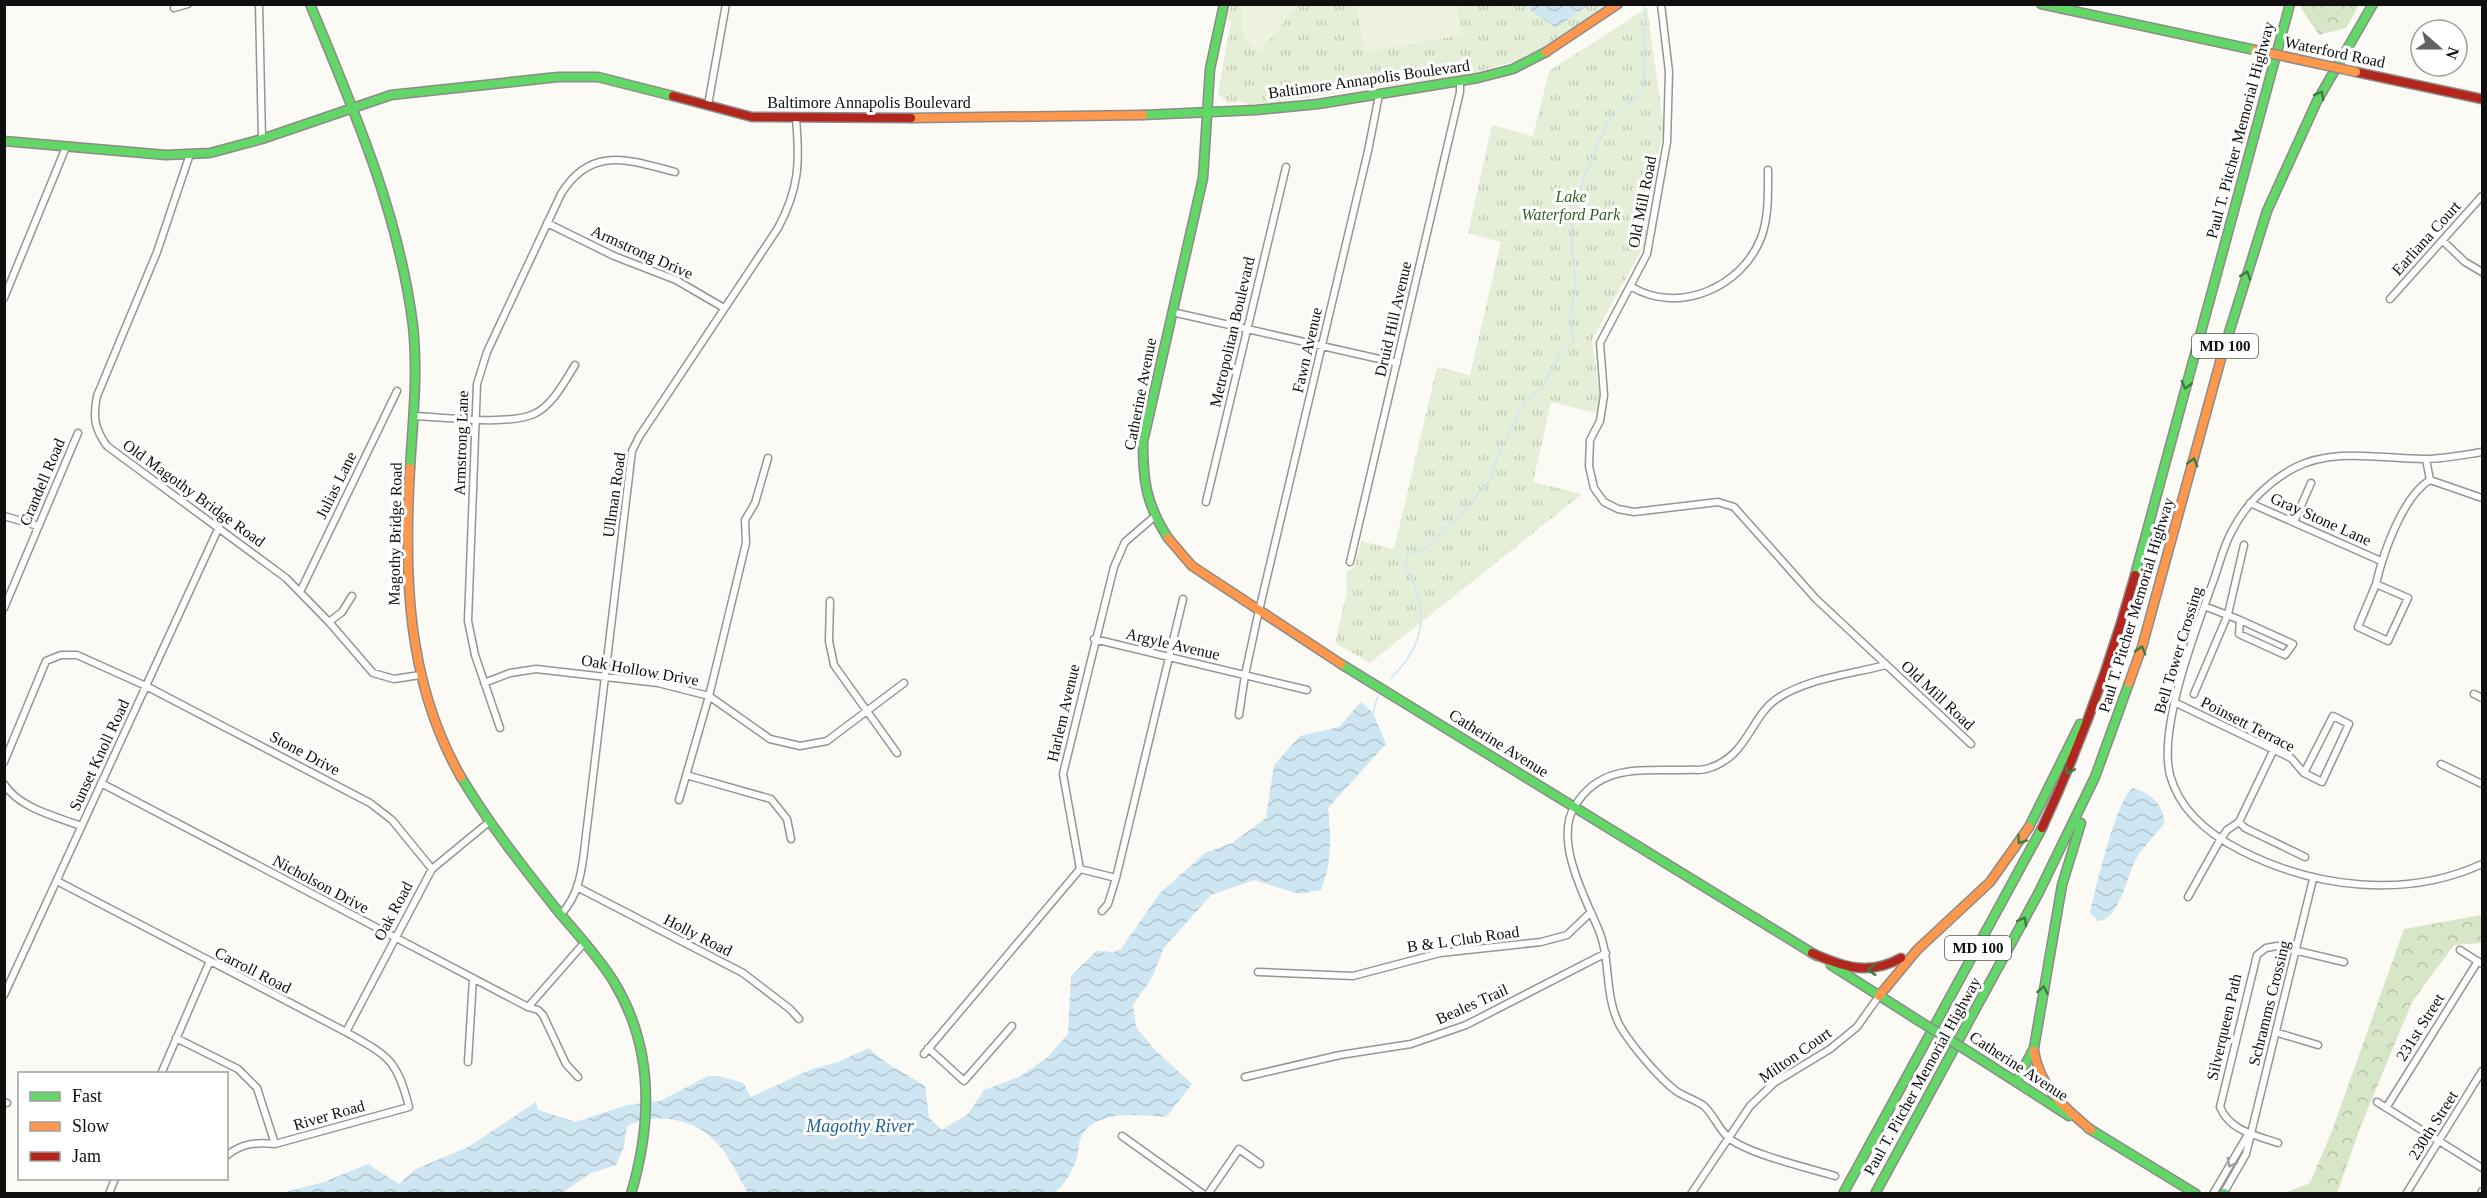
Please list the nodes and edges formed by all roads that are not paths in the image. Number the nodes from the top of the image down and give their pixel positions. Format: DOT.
graph roads {
  1 [pos="188,4"];
  2 [pos="259,4"];
  3 [pos="310,4"];
  4 [pos="726,4"];
  5 [pos="1224,4"];
  6 [pos="1618,4"];
  7 [pos="1661,4"];
  8 [pos="2041,4"];
  9 [pos="2290,4"];
  10 [pos="2373,4"];
  11 [pos="174,8"];
  12 [pos="1460,81"];
  13 [pos="1379,95"];
  14 [pos="2482,99"];
  15 [pos="708,105"];
  16 [pos="352,107"];
  17 [pos="1208,112"];
  18 [pos="796,119"];
  19 [pos="262,139"];
  20 [pos="4,141"];
  21 [pos="66,147"];
  22 [pos="189,154"];
  23 [pos="1286,167"];
  24 [pos="1768,170"];
  25 [pos="675,172"];
  26 [pos="2482,195"];
  27 [pos="547,223"];
  28 [pos="2443,241"];
  29 [pos="2482,272"];
  30 [pos="1632,287"];
  31 [pos="4,298"];
  32 [pos="2390,299"];
  33 [pos="724,308"];
  34 [pos="1172,312"];
  35 [pos="1247,328"];
  36 [pos="1322,346"];
  37 [pos="1397,363"];
  38 [pos="575,365"];
  39 [pos="397,391"];
  40 [pos="414,416"];
  41 [pos="474,419"];
  42 [pos="78,433"];
  43 [pos="2482,452"];
  44 [pos="768,458"];
  45 [pos="2426,459"];
  46 [pos="2430,480"];
  47 [pos="2311,483"];
  48 [pos="2482,498"];
  49 [pos="1206,502"];
  50 [pos="2250,503"];
  51 [pos="4,516"];
  52 [pos="1154,517"];
  53 [pos="2294,522"];
  54 [pos="38,526"];
  55 [pos="219,527"];
  56 [pos="2244,545"];
  57 [pos="2381,561"];
  58 [pos="1350,562"];
  59 [pos="2376,584"];
  60 [pos="300,592"];
  61 [pos="352,596"];
  62 [pos="1184,599"];
  63 [pos="830,601"];
  64 [pos="2205,606"];
  65 [pos="4,608"];
  66 [pos="1260,610"];
  67 [pos="2228,614"];
  68 [pos="2240,620"];
  69 [pos="329,622"];
  70 [pos="1094,639"];
  71 [pos="1168,656"];
  72 [pos="1886,665"];
  73 [pos="420,675"];
  74 [pos="1245,675"];
  75 [pos="605,678"];
  76 [pos="484,683"];
  77 [pos="904,683"];
  78 [pos="146,686"];
  79 [pos="1307,690"];
  80 [pos="2194,694"];
  81 [pos="2474,694"];
  82 [pos="709,696"];
  83 [pos="2098,696"];
  84 [pos="2482,698"];
  85 [pos="2176,703"];
  86 [pos="868,711"];
  87 [pos="1239,715"];
  88 [pos="500,728"];
  89 [pos="2114,730"];
  90 [pos="1971,744"];
  91 [pos="2274,749"];
  92 [pos="897,753"];
  93 [pos="4,762"];
  94 [pos="2441,764"];
  95 [pos="2304,773"];
  96 [pos="686,775"];
  97 [pos="101,783"];
  98 [pos="4,784"];
  99 [pos="2482,784"];
  100 [pos="679,800"];
  101 [pos="1573,807"];
  102 [pos="489,822"];
  103 [pos="2239,822"];
  104 [pos="81,826"];
  105 [pos="791,839"];
  106 [pos="2220,840"];
  107 [pos="2305,857"];
  108 [pos="2482,864"];
  109 [pos="1080,868"];
  110 [pos="432,869"];
  111 [pos="1116,878"];
  112 [pos="2313,879"];
  113 [pos="57,881"];
  114 [pos="578,887"];
  115 [pos="2188,897"];
  116 [pos="1102,910"];
  117 [pos="1591,912"];
  118 [pos="561,914"];
  119 [pos="394,938"];
  120 [pos="585,942"];
  121 [pos="1923,943"];
  122 [pos="2296,950"];
  123 [pos="2460,950"];
  124 [pos="1606,953"];
  125 [pos="1812,953"];
  126 [pos="2344,962"];
  127 [pos="2480,962"];
  128 [pos="209,963"];
  129 [pos="1258,972"];
  130 [pos="473,978"];
  131 [pos="4,995"];
  132 [pos="1879,996"];
  133 [pos="528,1007"];
  134 [pos="799,1019"];
  135 [pos="1012,1026"];
  136 [pos="346,1032"];
  137 [pos="2278,1033"];
  138 [pos="176,1038"];
  139 [pos="2318,1045"];
  140 [pos="2034,1048"];
  141 [pos="468,1062"];
  142 [pos="2482,1071"];
  143 [pos="162,1072"];
  144 [pos="578,1077"];
  145 [pos="1245,1077"];
  146 [pos="2016,1082"];
  147 [pos="2377,1102"];
  148 [pos="409,1107"];
  149 [pos="2386,1108"];
  150 [pos="2091,1130"];
  151 [pos="2250,1133"];
  152 [pos="1122,1136"];
  153 [pos="1729,1138"];
  154 [pos="2439,1141"];
  155 [pos="2278,1143"];
  156 [pos="275,1144"];
  157 [pos="228,1154"];
  158 [pos="1260,1164"];
  159 [pos="2482,1168"];
  160 [pos="1835,1176"];
  161 [pos="115,1180"];
  162 [pos="2223,1193"];
  163 [pos="109,1194"];
  164 [pos="631,1194"];
  165 [pos="1203,1194"];
  166 [pos="1208,1194"];
  167 [pos="1691,1194"];
  168 [pos="1843,1194"];
  169 [pos="1875,1194"];
  170 [pos="2196,1194"];
  171 [pos="2213,1194"];
  172 [pos="2406,1194"];
  1 -- 11 [label="street"];
  2 -- 19 [label="street"];
  3 -- 16 [label="main road, Magothy Bridge Road"];
  4 -- 15 [label="street"];
  5 -- 17 [label="main road, Catherine Avenue"];
  6 -- 12 [label="main road, Baltimore Annapolis Boulevard"];
  7 -- 30 [label="street, Old Mill Road"];
  8 -- 14 [label="main road, Waterford Road, bridge"];
  9 -- 83 [label="main road, Paul T. Pitcher Memorial Highway / MD 100, one-way"];
  89 -- 10 [label="main road, Paul T. Pitcher Memorial Highway / MD 100, one-way"];
  12 -- 13 [label="main road, Baltimore Annapolis Boulevard"];
  12 -- 37 [label="street, Druid Hill Avenue"];
  13 -- 17 [label="main road, Baltimore Annapolis Boulevard"];
  13 -- 36 [label="street, Fawn Avenue"];
  15 -- 16 [label="main road, Baltimore Annapolis Boulevard"];
  15 -- 18 [label="main road, Baltimore Annapolis Boulevard"];
  16 -- 19 [label="main road, Baltimore Annapolis Boulevard"];
  16 -- 40 [label="main road, Magothy Bridge Road"];
  17 -- 18 [label="main road, Baltimore Annapolis Boulevard"];
  17 -- 34 [label="main road, Catherine Avenue"];
  18 -- 33 [label="street, Ullman Road"];
  19 -- 22 [label="main road, Baltimore Annapolis Boulevard"];
  20 -- 21 [label="main road, Baltimore Annapolis Boulevard"];
  21 -- 22 [label="main road, Baltimore Annapolis Boulevard"];
  21 -- 31 [label="street"];
  22 -- 55 [label="street, Old Magothy Bridge Road"];
  23 -- 35 [label="street, Metropolitan Boulevard"];
  24 -- 30 [label="street"];
  25 -- 27 [label="street, Armstrong Lane"];
  26 -- 28 [label="street, Earliana Court"];
  27 -- 33 [label="street, Armstrong Drive"];
  27 -- 41 [label="street, Armstrong Lane"];
  28 -- 29 [label="street"];
  28 -- 32 [label="street, Earliana Court"];
  30 -- 72 [label="street, Old Mill Road"];
  33 -- 75 [label="street, Ullman Road"];
  34 -- 35 [label="street"];
  34 -- 52 [label="main road, Catherine Avenue"];
  35 -- 36 [label="street"];
  35 -- 49 [label="street, Metropolitan Boulevard"];
  36 -- 37 [label="street"];
  36 -- 66 [label="street, Fawn Avenue"];
  37 -- 58 [label="street, Druid Hill Avenue"];
  38 -- 41 [label="street"];
  39 -- 60 [label="street, Julias Lane"];
  40 -- 41 [label="street"];
  40 -- 73 [label="main road, Magothy Bridge Road"];
  41 -- 76 [label="street, Armstrong Lane"];
  42 -- 54 [label="street, Crandell Road"];
  43 -- 45 [label="street, Bell Tower Crossing"];
  44 -- 82 [label="street"];
  45 -- 46 [label="street"];
  45 -- 50 [label="street, Bell Tower Crossing"];
  46 -- 48 [label="street"];
  46 -- 57 [label="street"];
  47 -- 53 [label="street"];
  50 -- 53 [label="street, Gray Stone Lane"];
  50 -- 64 [label="street, Bell Tower Crossing"];
  51 -- 54 [label="street"];
  52 -- 66 [label="main road, Catherine Avenue"];
  52 -- 70 [label="street, Harlem Avenue"];
  53 -- 57 [label="street, Gray Stone Lane"];
  54 -- 65 [label="street, Crandell Road"];
  55 -- 60 [label="street, Old Magothy Bridge Road"];
  55 -- 78 [label="street, Sunset Knoll Road"];
  56 -- 67 [label="street"];
  57 -- 59 [label="street"];
  59 -- 59 [label="street"];
  60 -- 69 [label="street, Old Magothy Bridge Road"];
  61 -- 69 [label="street"];
  62 -- 71 [label="street"];
  63 -- 86 [label="street"];
  64 -- 67 [label="street"];
  64 -- 85 [label="street, Bell Tower Crossing"];
  66 -- 74 [label="street"];
  66 -- 101 [label="main road, Catherine Avenue"];
  67 -- 68 [label="street"];
  67 -- 80 [label="street"];
  68 -- 68 [label="street"];
  69 -- 73 [label="street, Old Magothy Bridge Road"];
  70 -- 71 [label="street, Argyle Avenue"];
  70 -- 109 [label="street, Harlem Avenue"];
  71 -- 74 [label="street, Argyle Avenue"];
  71 -- 111 [label="street"];
  72 -- 90 [label="street, Old Mill Road"];
  72 -- 101 [label="street, Old Mill Road"];
  73 -- 102 [label="main road, Magothy Bridge Road"];
  74 -- 79 [label="street, Argyle Avenue"];
  74 -- 87 [label="street"];
  75 -- 76 [label="street, Oak Hollow Drive"];
  75 -- 82 [label="street, Oak Hollow Drive"];
  75 -- 114 [label="street, Ullman Road"];
  76 -- 88 [label="street, Armstrong Lane"];
  77 -- 86 [label="street, Oak Hollow Drive"];
  78 -- 93 [label="street, Stone Drive"];
  78 -- 97 [label="street, Sunset Knoll Road"];
  78 -- 110 [label="street, Stone Drive"];
  81 -- 84 [label="street"];
  82 -- 86 [label="street, Oak Hollow Drive"];
  82 -- 96 [label="street"];
  83 -- 121 [label="main road, one-way"];
  83 -- 168 [label="main road, Paul T. Pitcher Memorial Highway / MD 100, one-way"];
  85 -- 91 [label="street, Poinsett Terrace"];
  85 -- 106 [label="street, Bell Tower Crossing"];
  86 -- 92 [label="street"];
  140 -- 89 [label="main road, one-way"];
  169 -- 89 [label="main road, Paul T. Pitcher Memorial Highway / MD 100, one-way"];
  91 -- 95 [label="street, Poinsett Terrace"];
  91 -- 103 [label="street"];
  94 -- 99 [label="street"];
  95 -- 95 [label="street, Poinsett Terrace"];
  96 -- 100 [label="street"];
  96 -- 105 [label="street"];
  97 -- 104 [label="street, Sunset Knoll Road"];
  97 -- 119 [label="street, Nicholson Drive"];
  98 -- 104 [label="street"];
  101 -- 117 [label="street, Old Mill Road"];
  101 -- 125 [label="main road, Catherine Avenue"];
  102 -- 110 [label="street, Oak Road"];
  102 -- 118 [label="main road, Magothy Bridge Road"];
  103 -- 106 [label="street"];
  103 -- 107 [label="street"];
  104 -- 113 [label="street, Sunset Knoll Road"];
  106 -- 112 [label="street, Bell Tower Crossing"];
  106 -- 115 [label="street"];
  108 -- 112 [label="street, Bell Tower Crossing"];
  109 -- 111 [label="street"];
  109 -- 135 [label="street"];
  110 -- 119 [label="street, Oak Road"];
  111 -- 116 [label="street"];
  112 -- 122 [label="street, Schramms Crossing"];
  113 -- 128 [label="street, Carroll Road"];
  113 -- 131 [label="street, Sunset Knoll Road"];
  114 -- 118 [label="street, Ullman Road"];
  114 -- 134 [label="street, Holly Road"];
  117 -- 124 [label="street, Old Mill Road"];
  117 -- 129 [label="street, B & L Club Road"];
  118 -- 120 [label="main road, Magothy Bridge Road"];
  119 -- 130 [label="street, Nicholson Drive"];
  119 -- 136 [label="street, Oak Road"];
  120 -- 133 [label="street"];
  120 -- 164 [label="main road, Magothy Bridge Road"];
  121 -- 125 [label="main road, one-way"];
  121 -- 132 [label="main road"];
  122 -- 126 [label="street"];
  122 -- 137 [label="street, Schramms Crossing"];
  122 -- 151 [label="street, Silverqueen Path"];
  123 -- 127 [label="street"];
  124 -- 145 [label="street, Beales Trail"];
  124 -- 153 [label="street, Old Mill Road"];
  125 -- 132 [label="main road, Catherine Avenue"];
  127 -- 149 [label="street, 231st Street"];
  128 -- 136 [label="street, Carroll Road"];
  128 -- 138 [label="street"];
  130 -- 133 [label="street, Nicholson Drive"];
  130 -- 141 [label="street"];
  132 -- 146 [label="main road, Catherine Avenue, bridge"];
  132 -- 153 [label="street, Milton Court"];
  133 -- 144 [label="street, Nicholson Drive"];
  136 -- 148 [label="street, Carroll Road"];
  137 -- 139 [label="street"];
  137 -- 151 [label="street, Schramms Crossing"];
  138 -- 143 [label="street"];
  138 -- 156 [label="street"];
  140 -- 146 [label="main road"];
  140 -- 150 [label="main road"];
  142 -- 154 [label="street, 230th Street"];
  146 -- 150 [label="main road, Catherine Avenue"];
  147 -- 149 [label="street"];
  148 -- 156 [label="street, River Road"];
  149 -- 154 [label="street"];
  150 -- 170 [label="main road, Catherine Avenue"];
  151 -- 155 [label="street"];
  151 -- 162 [label="street, Schramms Crossing"];
  151 -- 171 [label="street, Schramms Crossing, one-way"];
  152 -- 165 [label="street"];
  153 -- 160 [label="street, Old Mill Road"];
  153 -- 167 [label="street, Milton Court"];
  154 -- 159 [label="street"];
  154 -- 172 [label="street, 230th Street"];
  156 -- 157 [label="street, River Road"];
  158 -- 166 [label="street"];
  161 -- 163 [label="street"];
}
